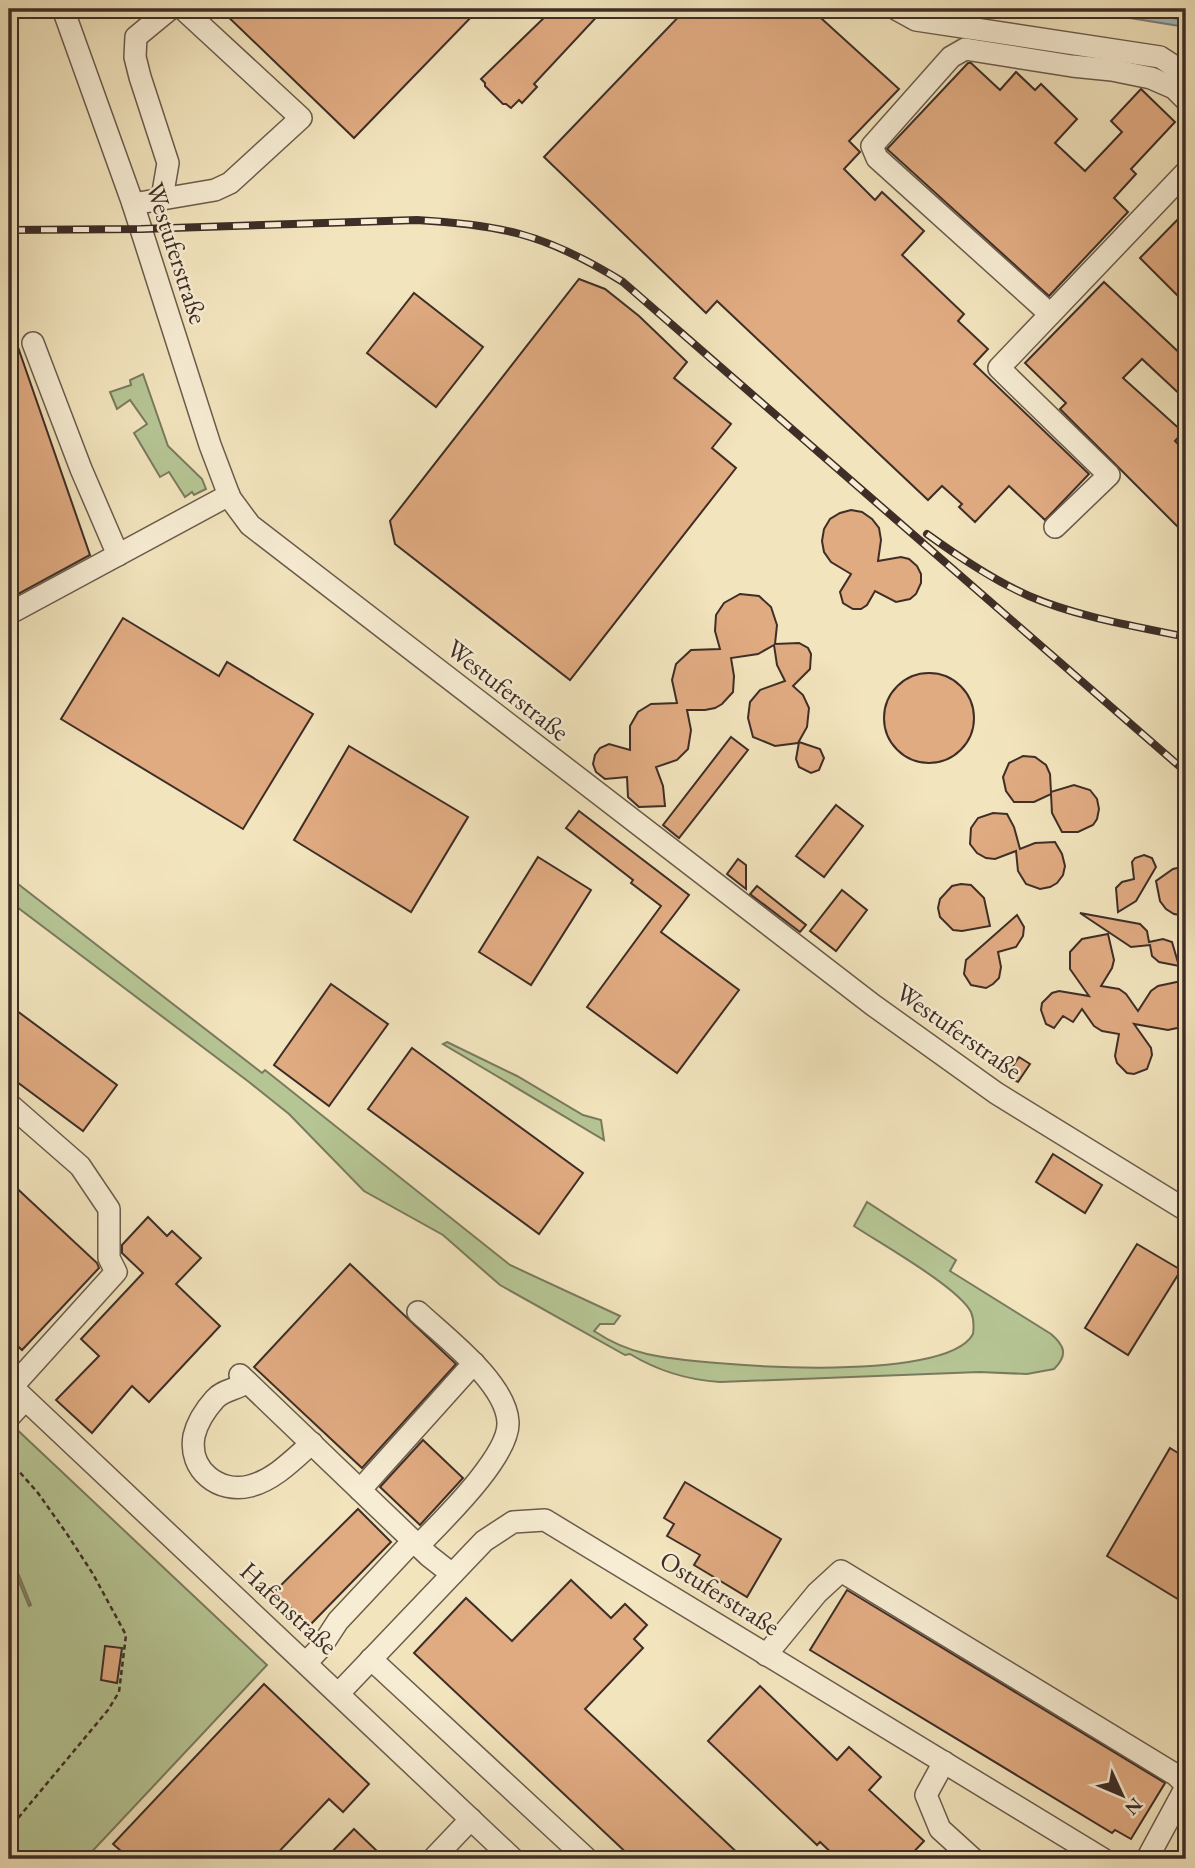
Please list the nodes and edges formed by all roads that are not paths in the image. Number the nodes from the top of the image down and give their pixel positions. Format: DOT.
graph roads {
  1 [pos="63,9"];
  2 [pos="170,9"];
  3 [pos="183,9"];
  4 [pos="896,9"];
  5 [pos="1186,74"];
  6 [pos="1186,100"];
  7 [pos="1186,172"];
  8 [pos="162,198"];
  9 [pos="133,204"];
  10 [pos="1050,314"];
  11 [pos="33,343"];
  12 [pos="229,495"];
  13 [pos="1055,527"];
  14 [pos="118,555"];
  15 [pos="14,611"];
  16 [pos="9,1104"];
  17 [pos="1186,1210"];
  18 [pos="418,1312"];
  19 [pos="474,1363"];
  20 [pos="15,1390"];
  21 [pos="9,1417"];
  22 [pos="312,1444"];
  23 [pos="360,1490"];
  24 [pos="416,1543"];
  25 [pos="452,1574"];
  26 [pos="766,1655"];
  27 [pos="371,1659"];
  28 [pos="306,1663"];
  29 [pos="339,1693"];
  30 [pos="944,1762"];
  31 [pos="1186,1786"];
  32 [pos="471,1819"];
  33 [pos="433,1859"];
  34 [pos="513,1859"];
  35 [pos="587,1859"];
  36 [pos="973,1859"];
  37 [pos="1102,1859"];
  38 [pos="1147,1859"];
  1 -- 9 [label="street, Westuferstraße"];
  2 -- 8 [label="street"];
  3 -- 8 [label="street"];
  4 -- 5 [label="street"];
  6 -- 10 [label="street"];
  7 -- 10 [label="street"];
  8 -- 9 [label="street"];
  9 -- 12 [label="street, Westuferstraße"];
  10 -- 13 [label="street"];
  11 -- 14 [label="street"];
  12 -- 14 [label="street"];
  12 -- 17 [label="street, Westuferstraße"];
  14 -- 15 [label="street"];
  16 -- 20 [label="street"];
  18 -- 19 [label="street"];
  19 -- 23 [label="street"];
  19 -- 24 [label="street"];
  20 -- 21 [label="street"];
  20 -- 28 [label="street, Hafenstraße"];
  22 -- 22 [label="street"];
  22 -- 23 [label="street"];
  23 -- 24 [label="street"];
  24 -- 25 [label="street"];
  24 -- 28 [label="street"];
  25 -- 26 [label="street, Ostuferstraße"];
  25 -- 27 [label="street, Ostuferstraße"];
  26 -- 30 [label="street, Ostuferstraße"];
  26 -- 31 [label="street"];
  27 -- 29 [label="street, Ostuferstraße"];
  27 -- 35 [label="street"];
  28 -- 29 [label="street, Hafenstraße"];
  29 -- 32 [label="street, Hafenstraße"];
  30 -- 36 [label="street"];
  30 -- 37 [label="street, Ostuferstraße"];
  31 -- 38 [label="street"];
  32 -- 33 [label="street"];
  32 -- 34 [label="street, Hafenstraße"];
}
